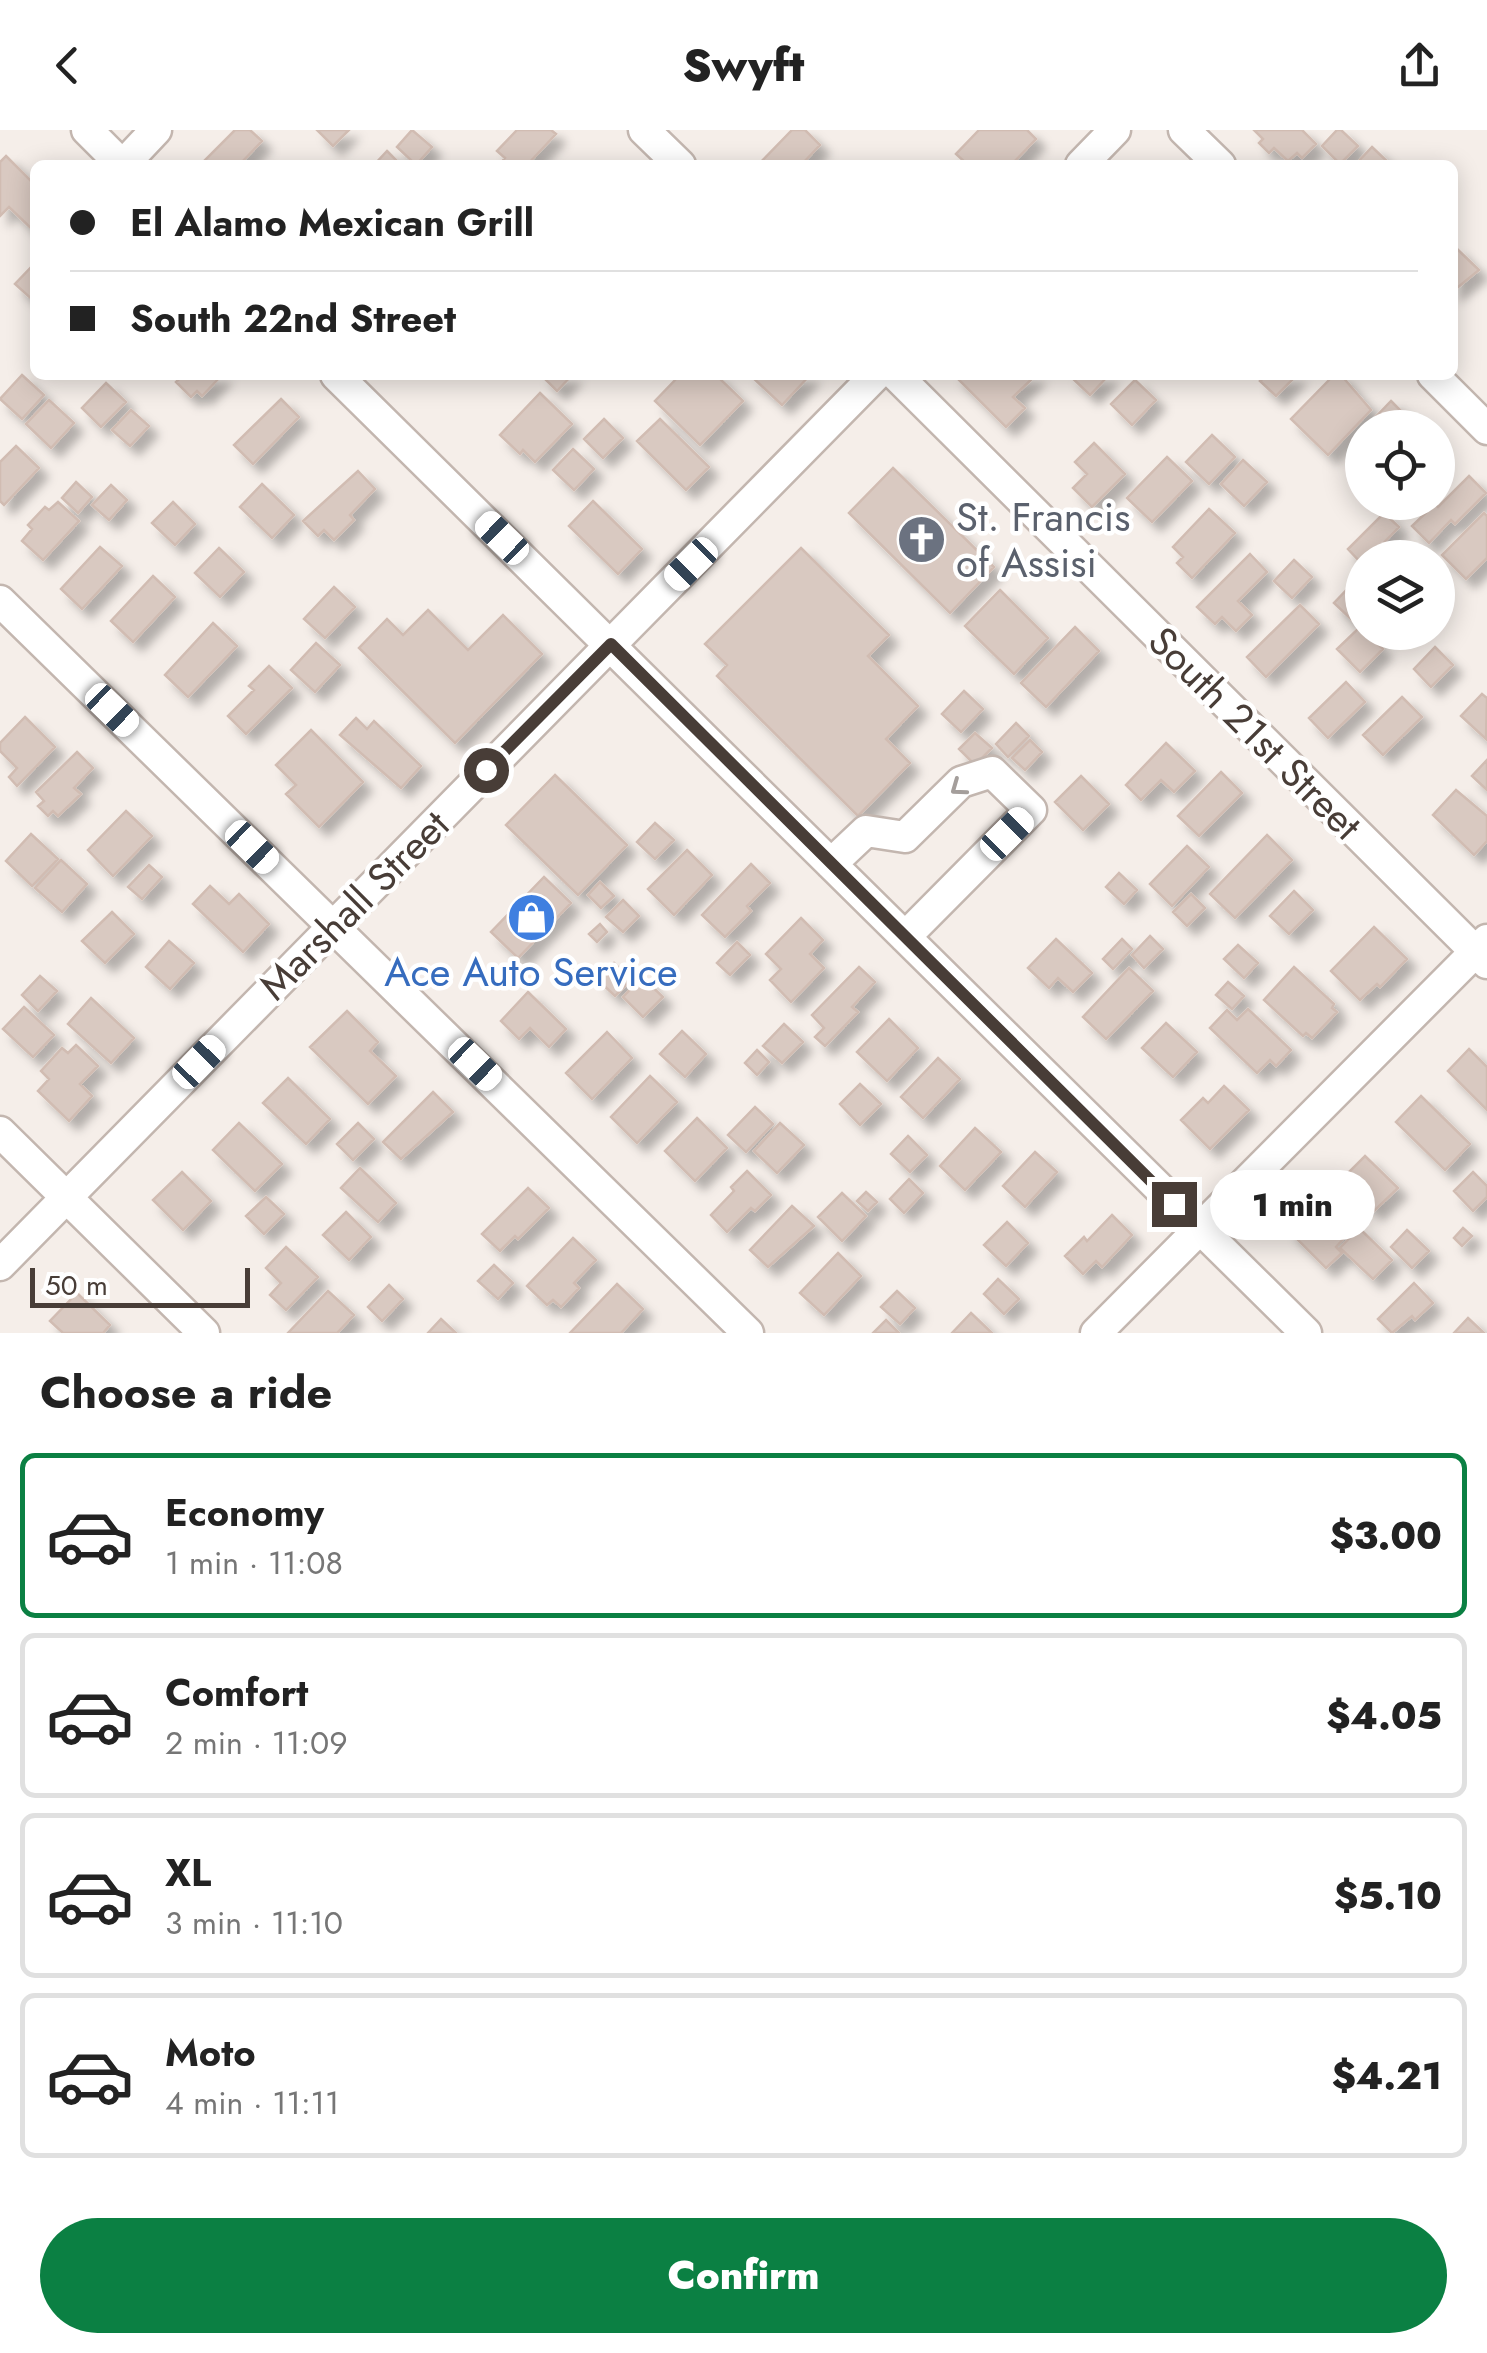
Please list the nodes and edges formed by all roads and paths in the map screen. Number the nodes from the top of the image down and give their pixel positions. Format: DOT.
graph roads {
  1 [pos="87,130"];
  2 [pos="156,130"];
  3 [pos="644,130"];
  4 [pos="1115,130"];
  5 [pos="1184,130"];
  6 [pos="117,160"];
  7 [pos="127,160"];
  8 [pos="675,160"];
  9 [pos="1086,160"];
  10 [pos="1215,160"];
  11 [pos="341,380"];
  12 [pos="871,380"];
  13 [pos="901,380"];
  14 [pos="1438,380"];
  15 [pos="1487,428"];
  16 [pos="0,600"];
  17 [pos="611,644"];
  18 [pos="832,864"];
  19 [pos="334,926"];
  20 [pos="905,937"];
  21 [pos="1483,951"];
  22 [pos="0,1132"];
  23 [pos="67,1198"];
  24 [pos="1200,1230"];
  25 [pos="0,1265"];
  26 [pos="204,1333"];
  27 [pos="748,1333"];
  28 [pos="1096,1333"];
  29 [pos="1306,1333"];
  1 -- 6 [label="street"];
  2 -- 7 [label="street"];
  3 -- 8 [label="street"];
  4 -- 9 [label="street"];
  5 -- 10 [label="street"];
  11 -- 17 [label="street"];
  12 -- 17 [label="street, Marshall Street"];
  13 -- 21 [label="street, South 21st Street"];
  14 -- 15 [label="street"];
  16 -- 19 [label="street"];
  17 -- 18 [label="street"];
  17 -- 19 [label="street, Marshall Street"];
  18 -- 20 [label="street"];
  20 -- 18 [label="street, one-way"];
  19 -- 23 [label="street, Marshall Street"];
  19 -- 27 [label="street"];
  20 -- 24 [label="street"];
  21 -- 24 [label="street"];
  22 -- 23 [label="street"];
  23 -- 25 [label="street, Marshall Street"];
  23 -- 26 [label="street"];
  24 -- 28 [label="street"];
  24 -- 29 [label="street"];
}
